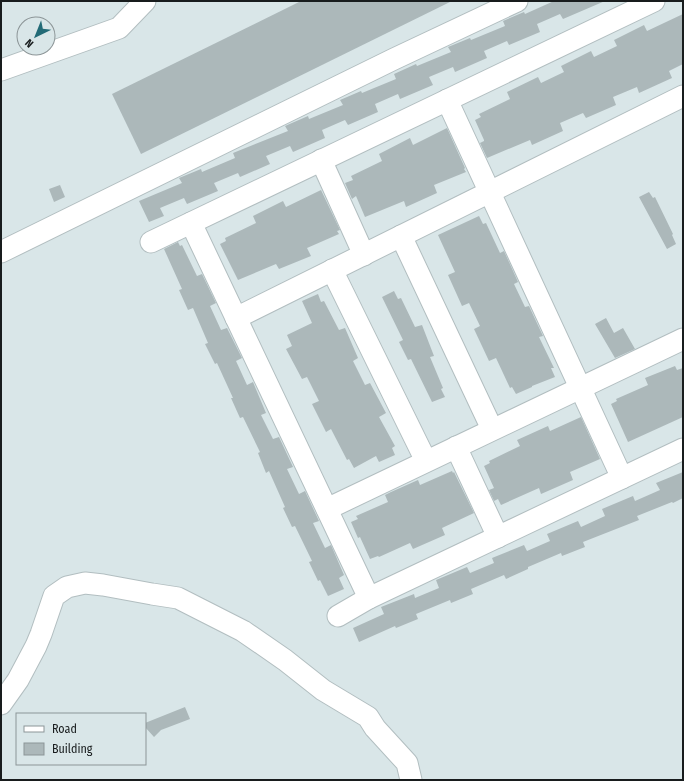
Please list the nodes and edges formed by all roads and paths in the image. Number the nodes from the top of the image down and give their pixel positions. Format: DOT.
graph roads {
  1 [pos="145,1"];
  2 [pos="517,1"];
  3 [pos="654,1"];
  4 [pos="1,70"];
  5 [pos="683,96"];
  6 [pos="447,100"];
  7 [pos="321,160"];
  8 [pos="489,192"];
  9 [pos="191,223"];
  10 [pos="401,236"];
  11 [pos="151,242"];
  12 [pos="1,252"];
  13 [pos="364,255"];
  14 [pos="332,270"];
  15 [pos="236,318"];
  16 [pos="683,338"];
  17 [pos="580,388"];
  18 [pos="492,429"];
  19 [pos="456,447"];
  20 [pos="683,449"];
  21 [pos="426,461"];
  22 [pos="622,478"];
  23 [pos="327,508"];
  24 [pos="498,537"];
  25 [pos="369,598"];
  26 [pos="338,616"];
  27 [pos="1,704"];
  28 [pos="411,780"];
  1 -- 4 [label="street"];
  2 -- 12 [label="street"];
  3 -- 6 [label="street"];
  5 -- 8 [label="street"];
  6 -- 7 [label="street"];
  6 -- 8 [label="street"];
  7 -- 9 [label="street"];
  7 -- 13 [label="street"];
  8 -- 10 [label="street"];
  8 -- 17 [label="street"];
  9 -- 11 [label="street"];
  9 -- 15 [label="street"];
  10 -- 13 [label="street"];
  10 -- 18 [label="street"];
  13 -- 14 [label="street"];
  14 -- 15 [label="street"];
  14 -- 21 [label="street"];
  15 -- 23 [label="street"];
  16 -- 17 [label="street"];
  17 -- 18 [label="street"];
  17 -- 22 [label="street"];
  18 -- 19 [label="street"];
  19 -- 21 [label="street"];
  19 -- 24 [label="street"];
  20 -- 22 [label="street"];
  21 -- 23 [label="street"];
  22 -- 24 [label="street"];
  23 -- 25 [label="street"];
  24 -- 25 [label="street"];
  25 -- 26 [label="street"];
  27 -- 28 [label="street"];
}
